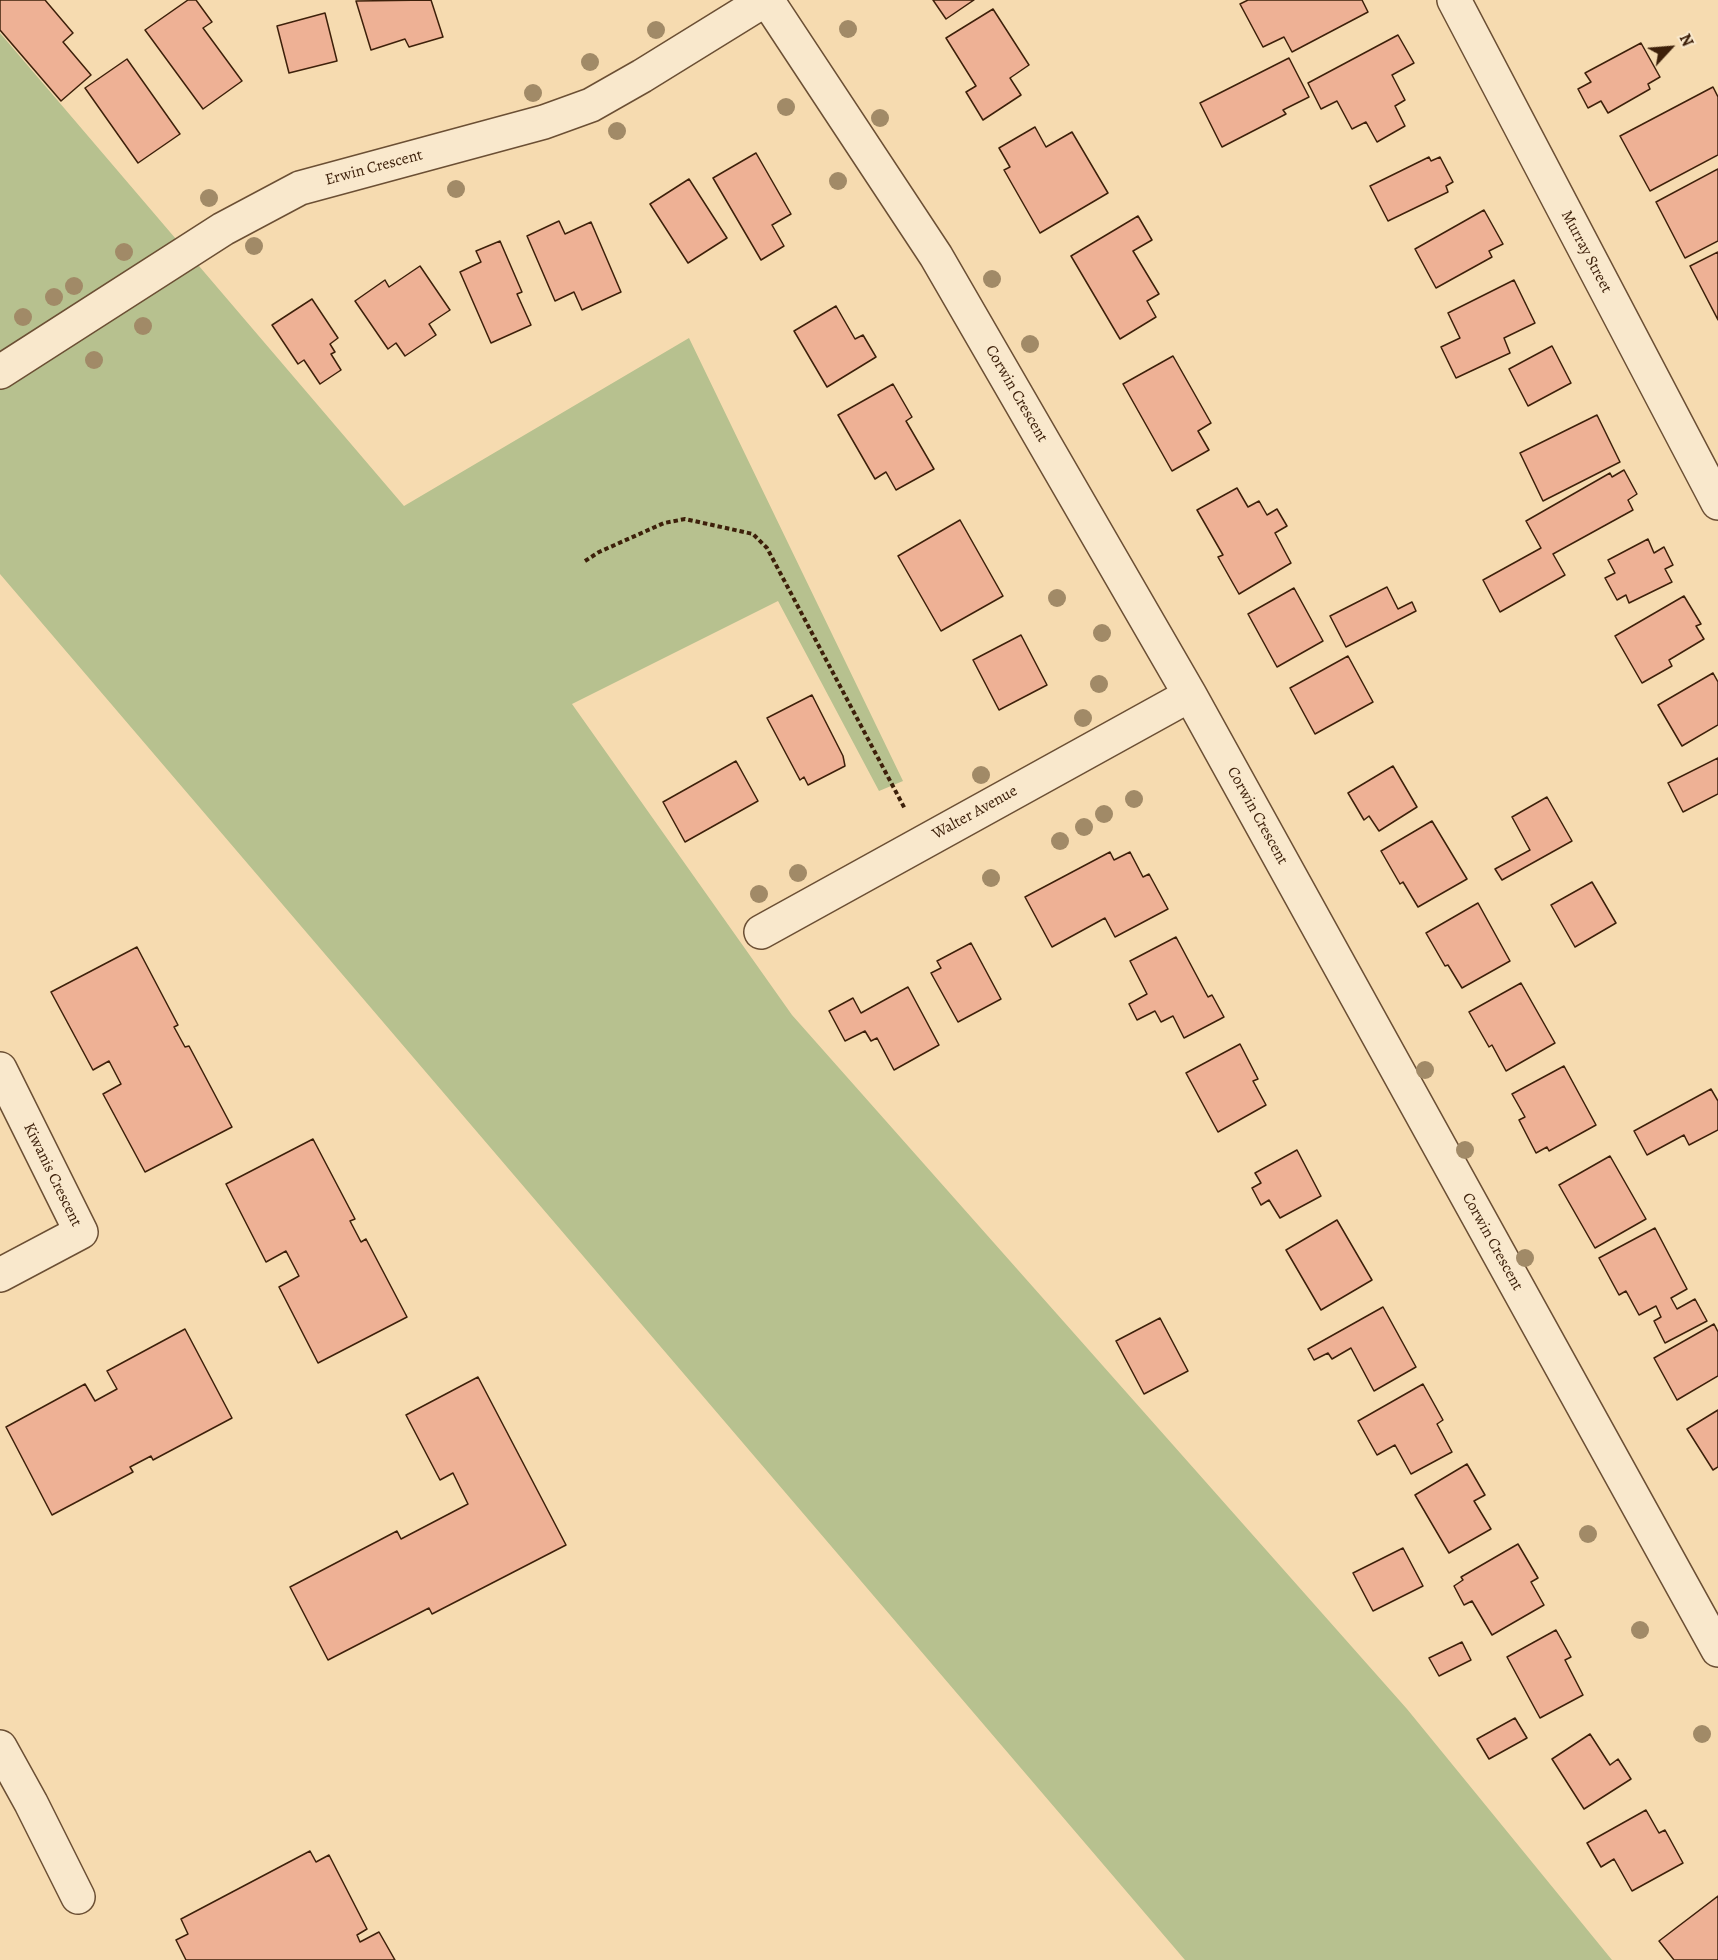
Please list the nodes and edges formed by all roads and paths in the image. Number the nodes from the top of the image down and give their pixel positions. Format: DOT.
graph roads {
  1 [pos="766,0"];
  2 [pos="1454,0"];
  3 [pos="0,372"];
  4 [pos="1718,503"];
  5 [pos="585,561"];
  6 [pos="1190,696"];
  7 [pos="925,841"];
  8 [pos="761,932"];
  9 [pos="0,1069"];
  10 [pos="0,1275"];
  11 [pos="1718,1650"];
  12 [pos="0,1748"];
  13 [pos="78,1897"];
  1 -- 3 [label="street, Erwin Crescent"];
  1 -- 6 [label="street, Corwin Crescent"];
  2 -- 4 [label="street, Murray Street"];
  5 -- 7 [label="path"];
  6 -- 7 [label="street, Walter Avenue"];
  6 -- 11 [label="street, Corwin Crescent"];
  7 -- 8 [label="street, Walter Avenue"];
  9 -- 10 [label="street, Kiwanis Crescent"];
  12 -- 13 [label="street"];
}
